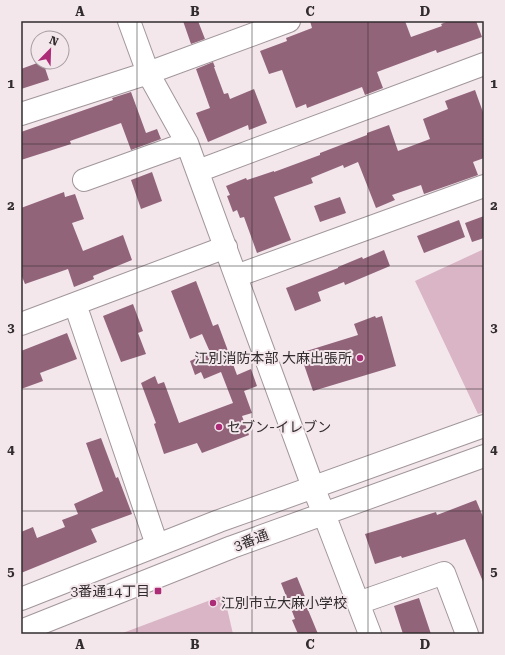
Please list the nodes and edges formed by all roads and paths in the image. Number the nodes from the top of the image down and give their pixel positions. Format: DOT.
graph roads {
  1 [pos="129,21"];
  2 [pos="289,21"];
  3 [pos="484,64"];
  4 [pos="148,73"];
  5 [pos="21,114"];
  6 [pos="187,143"];
  7 [pos="198,171"];
  8 [pos="84,180"];
  9 [pos="484,186"];
  10 [pos="226,247"];
  11 [pos="236,276"];
  12 [pos="75,304"];
  13 [pos="21,324"];
  14 [pos="484,426"];
  15 [pos="484,456"];
  16 [pos="313,487"];
  17 [pos="324,514"];
  18 [pos="157,545"];
  19 [pos="21,599"];
  20 [pos="358,603"];
  21 [pos="21,631"];
  22 [pos="370,634"];
  23 [pos="467,634"];
  1 -- 4 [label="street"];
  2 -- 4 [label="street"];
  3 -- 7 [label="street"];
  4 -- 5 [label="street"];
  4 -- 6 [label="street"];
  6 -- 7 [label="street"];
  6 -- 8 [label="street"];
  7 -- 10 [label="street"];
  9 -- 11 [label="street"];
  10 -- 11 [label="street"];
  10 -- 12 [label="street"];
  11 -- 16 [label="street"];
  12 -- 13 [label="street"];
  12 -- 18 [label="street"];
  14 -- 16 [label="street, 3番通"];
  15 -- 17 [label="street, 3番通"];
  16 -- 17 [label="street"];
  16 -- 18 [label="street, 3番通"];
  17 -- 20 [label="street"];
  17 -- 21 [label="street, 3番通"];
  18 -- 19 [label="street, 3番通"];
  20 -- 22 [label="street"];
  20 -- 23 [label="street"];
}
